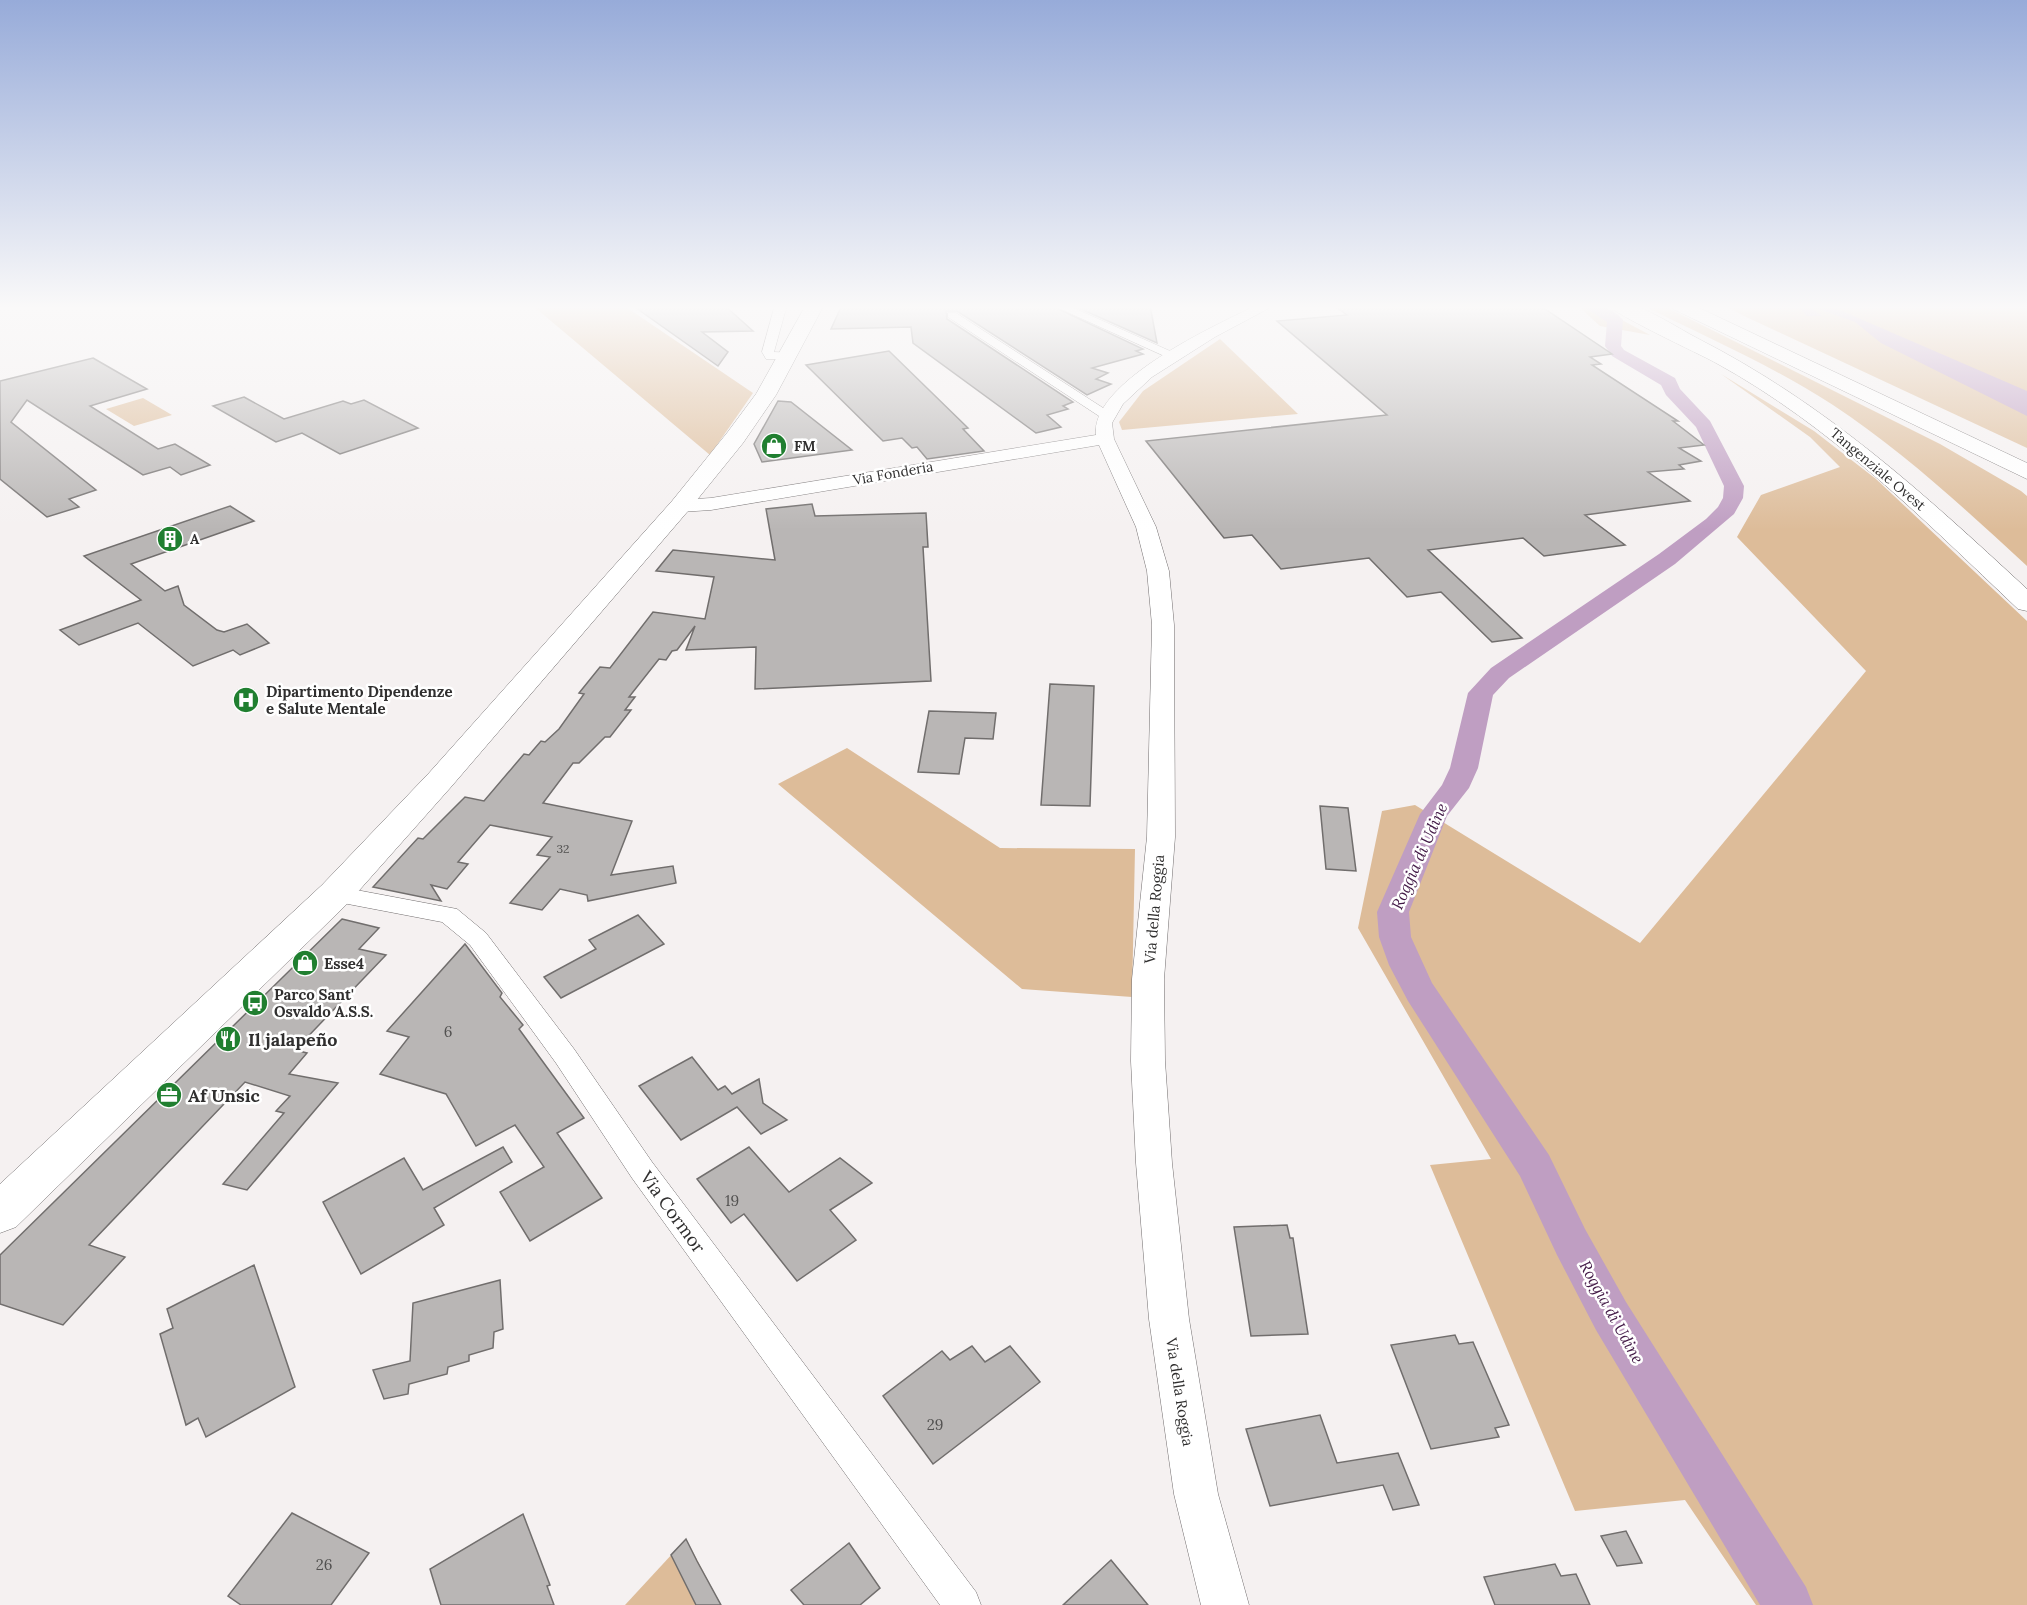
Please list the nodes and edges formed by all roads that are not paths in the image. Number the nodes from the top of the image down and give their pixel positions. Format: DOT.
graph roads {
  1 [pos="775,380"];
  2 [pos="1041,380"];
  3 [pos="1140,380"];
  4 [pos="1759,380"];
  5 [pos="1777,380"];
  6 [pos="1864,380"];
  7 [pos="1839,381"];
  8 [pos="1106,427"];
  9 [pos="2027,457"];
  10 [pos="2027,472"];
  11 [pos="2027,489"];
  12 [pos="680,506"];
  13 [pos="2027,577"];
  14 [pos="2027,603"];
  15 [pos="335,894"];
  16 [pos="0,1213"];
  17 [pos="963,1605"];
  18 [pos="1225,1605"];
  1 -- 12 [label="main road"];
  2 -- 8 [label="street"];
  3 -- 8 [label="street"];
  4 -- 14 [label="main road, Tangenziale Ovest"];
  5 -- 13 [label="main road, Tangenziale Ovest"];
  6 -- 9 [label="main road"];
  7 -- 10 [label="main road"];
  7 -- 11 [label="main road"];
  8 -- 12 [label="street, Via Fonderia"];
  8 -- 18 [label="street, Via della Roggia"];
  12 -- 15 [label="main road"];
  15 -- 16 [label="main road"];
  15 -- 17 [label="street, Via Cormor"];
}
